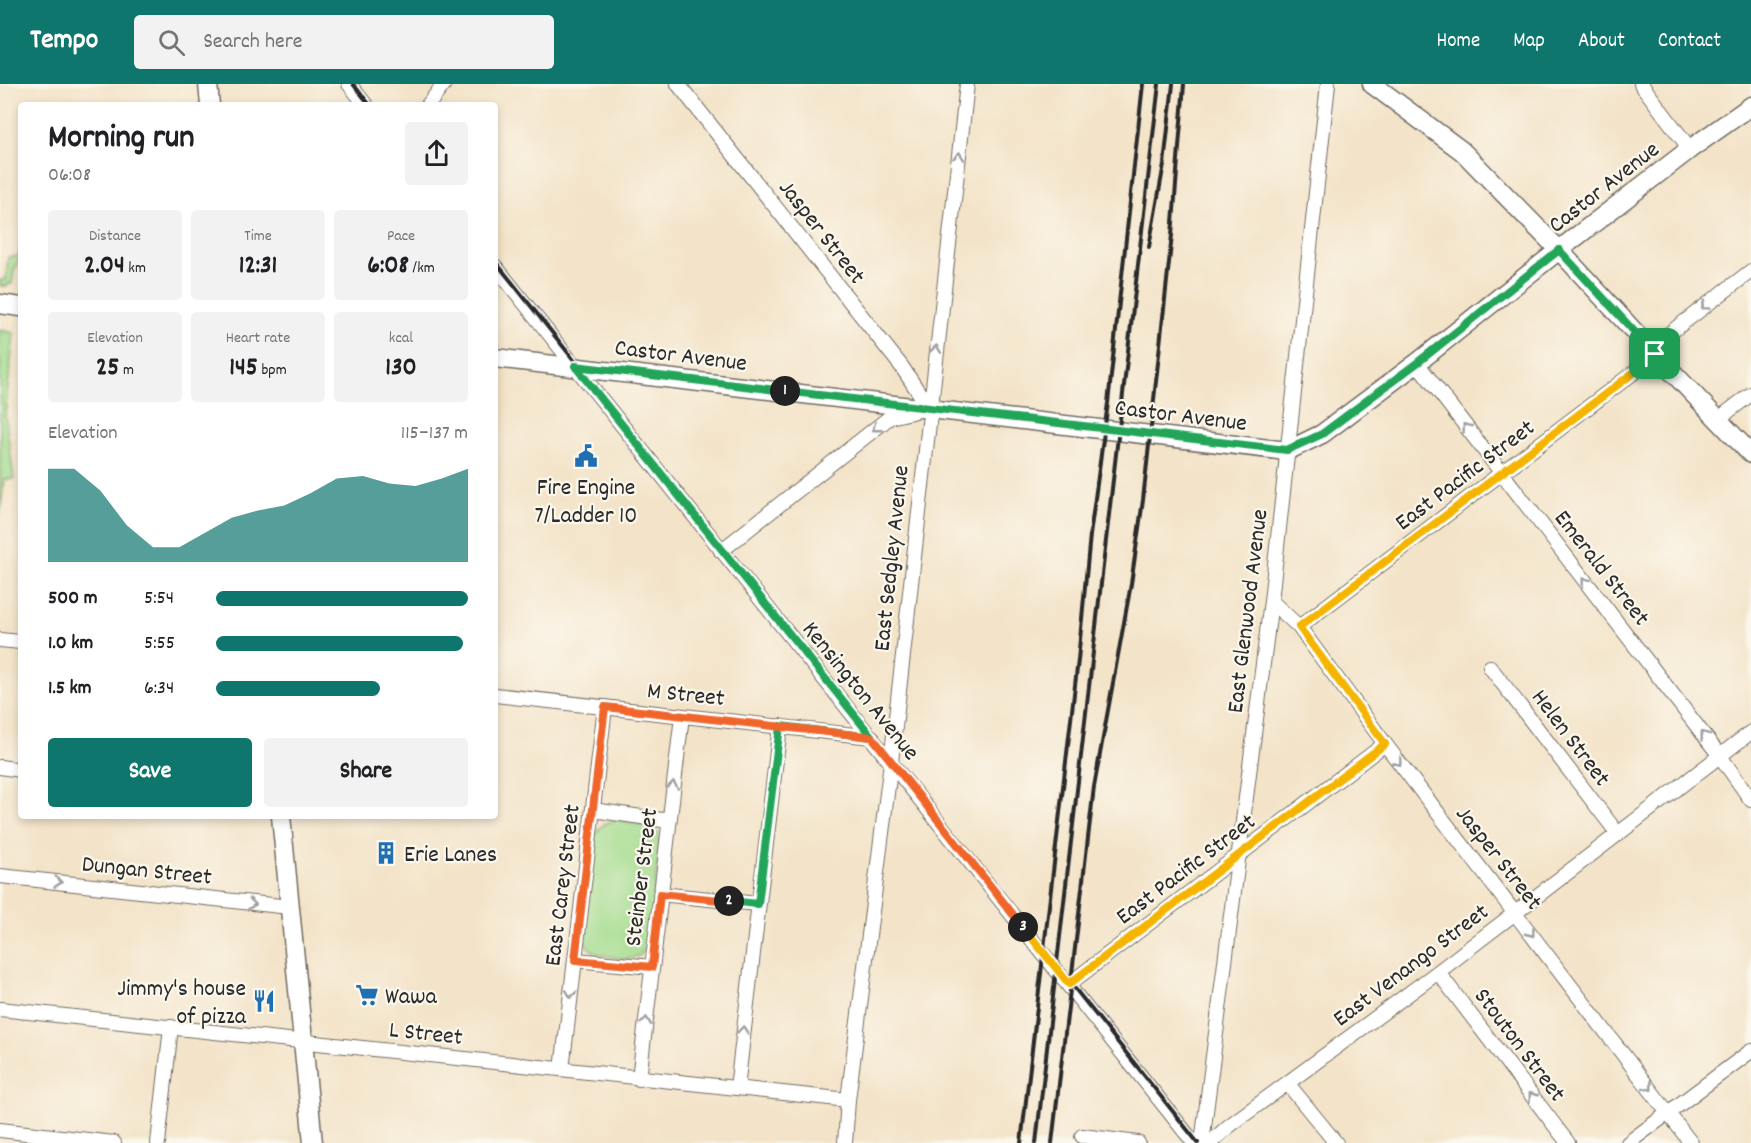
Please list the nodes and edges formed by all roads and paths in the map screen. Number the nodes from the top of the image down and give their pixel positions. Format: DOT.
graph roads {
  1 [pos="208,84"];
  2 [pos="349,84"];
  3 [pos="444,84"];
  4 [pos="678,84"];
  5 [pos="967,84"];
  6 [pos="1328,84"];
  7 [pos="1371,84"];
  8 [pos="1641,84"];
  9 [pos="210,102"];
  10 [pos="364,102"];
  11 [pos="430,102"];
  12 [pos="1751,106"];
  13 [pos="1690,149"];
  14 [pos="1559,250"];
  15 [pos="498,270"];
  16 [pos="1751,271"];
  17 [pos="0,304"];
  18 [pos="18,307"];
  19 [pos="1655,354"];
  20 [pos="498,358"];
  21 [pos="1417,363"];
  22 [pos="575,366"];
  23 [pos="1751,394"];
  24 [pos="929,408"];
  25 [pos="1717,420"];
  26 [pos="1287,450"];
  27 [pos="1751,454"];
  28 [pos="1503,474"];
  29 [pos="721,550"];
  30 [pos="1271,601"];
  31 [pos="1299,627"];
  32 [pos="0,640"];
  33 [pos="18,642"];
  34 [pos="1490,667"];
  35 [pos="498,695"];
  36 [pos="605,707"];
  37 [pos="682,716"];
  38 [pos="780,726"];
  39 [pos="1751,732"];
  40 [pos="872,737"];
  41 [pos="1385,744"];
  42 [pos="1720,756"];
  43 [pos="891,762"];
  44 [pos="0,767"];
  45 [pos="18,770"];
  46 [pos="1751,800"];
  47 [pos="593,810"];
  48 [pos="281,819"];
  49 [pos="669,821"];
  50 [pos="1618,834"];
  51 [pos="1239,855"];
  52 [pos="0,876"];
  53 [pos="660,894"];
  54 [pos="758,904"];
  55 [pos="290,907"];
  56 [pos="1515,913"];
  57 [pos="575,960"];
  58 [pos="652,967"];
  59 [pos="1438,972"];
  60 [pos="1069,984"];
  61 [pos="0,1009"];
  62 [pos="171,1027"];
  63 [pos="303,1041"];
  64 [pos="1751,1051"];
  65 [pos="562,1069"];
  66 [pos="639,1079"];
  67 [pos="1288,1084"];
  68 [pos="737,1088"];
  69 [pos="848,1100"];
  70 [pos="1669,1113"];
  71 [pos="0,1130"];
  72 [pos="1082,1136"];
  73 [pos="114,1143"];
  74 [pos="158,1143"];
  75 [pos="313,1143"];
  76 [pos="844,1143"];
  77 [pos="1138,1143"];
  78 [pos="1194,1143"];
  79 [pos="1202,1143"];
  80 [pos="1210,1143"];
  81 [pos="1336,1143"];
  82 [pos="1568,1143"];
  83 [pos="1628,1143"];
  84 [pos="1691,1143"];
  1 -- 9 [label="main road"];
  2 -- 10 [label="street"];
  3 -- 11 [label="street"];
  4 -- 24 [label="street, Jasper Street"];
  24 -- 5 [label="street, East Sedgley Avenue, one-way"];
  6 -- 26 [label="street, East Glenwood Avenue"];
  7 -- 14 [label="main road"];
  8 -- 13 [label="street"];
  12 -- 13 [label="main road, Castor Avenue"];
  13 -- 14 [label="main road, Castor Avenue"];
  14 -- 19 [label="main road"];
  14 -- 21 [label="main road, Castor Avenue"];
  15 -- 22 [label="street, Kensington Avenue"];
  16 -- 19 [label="street, East Pacific Street, one-way"];
  17 -- 18 [label="main road"];
  19 -- 25 [label="main road"];
  19 -- 28 [label="street, East Pacific Street"];
  20 -- 22 [label="main road, Castor Avenue"];
  21 -- 26 [label="main road, Castor Avenue"];
  28 -- 21 [label="street, Emerald Street, one-way"];
  22 -- 24 [label="main road, Castor Avenue"];
  22 -- 29 [label="street, Kensington Avenue"];
  23 -- 25 [label="street"];
  24 -- 26 [label="main road, Castor Avenue"];
  24 -- 29 [label="street, one-way"];
  24 -- 43 [label="street, East Sedgley Avenue"];
  25 -- 27 [label="main road"];
  26 -- 30 [label="street, East Glenwood Avenue"];
  28 -- 31 [label="street, East Pacific Street"];
  42 -- 28 [label="street, Emerald Street, one-way"];
  29 -- 40 [label="street, Kensington Avenue"];
  30 -- 31 [label="street, Jasper Street"];
  30 -- 51 [label="street, East Glenwood Avenue"];
  31 -- 41 [label="street, Jasper Street"];
  32 -- 33 [label="street"];
  34 -- 50 [label="street, Helen Street"];
  35 -- 36 [label="street, M Street"];
  36 -- 37 [label="street, M Street"];
  36 -- 47 [label="street, East Carey Street"];
  37 -- 38 [label="street, M Street"];
  49 -- 37 [label="street, Steinber Street, one-way"];
  38 -- 40 [label="street, M Street"];
  38 -- 54 [label="street"];
  39 -- 42 [label="street, East Venango Street"];
  40 -- 43 [label="street, Kensington Avenue"];
  41 -- 51 [label="street, East Pacific Street"];
  41 -- 56 [label="street, Jasper Street, one-way"];
  42 -- 46 [label="street, Emerald Street"];
  42 -- 50 [label="street, East Venango Street"];
  43 -- 60 [label="street, Kensington Avenue"];
  43 -- 69 [label="street, East Sedgley Avenue"];
  44 -- 45 [label="street"];
  47 -- 49 [label="street"];
  47 -- 57 [label="street, East Carey Street"];
  48 -- 55 [label="main road"];
  49 -- 53 [label="street, Steinber Street"];
  50 -- 56 [label="street, East Venango Street"];
  51 -- 60 [label="street, East Pacific Street"];
  51 -- 79 [label="street, East Glenwood Avenue"];
  52 -- 55 [label="street, Dungan Street, one-way"];
  53 -- 54 [label="street"];
  53 -- 58 [label="street, Steinber Street"];
  68 -- 54 [label="street, one-way"];
  55 -- 63 [label="main road"];
  56 -- 59 [label="street, East Venango Street"];
  56 -- 70 [label="street, Jasper Street, one-way"];
  57 -- 58 [label="street"];
  57 -- 65 [label="street, East Carey Street, one-way"];
  66 -- 58 [label="street, Steinber Street, one-way"];
  59 -- 67 [label="street, East Venango Street"];
  82 -- 59 [label="street, Stouton Street, one-way"];
  60 -- 78 [label="street, Kensington Avenue"];
  61 -- 62 [label="street, L Street"];
  62 -- 63 [label="street, L Street"];
  62 -- 74 [label="street"];
  63 -- 65 [label="street, L Street"];
  63 -- 75 [label="main road"];
  64 -- 70 [label="street"];
  65 -- 66 [label="street, L Street"];
  66 -- 68 [label="street, L Street"];
  67 -- 80 [label="street, East Venango Street"];
  67 -- 81 [label="street"];
  68 -- 69 [label="street, L Street"];
  69 -- 76 [label="street, East Sedgley Avenue"];
  70 -- 83 [label="street"];
  70 -- 84 [label="street, Jasper Street"];
  71 -- 73 [label="street"];
  72 -- 77 [label="street"];
}
